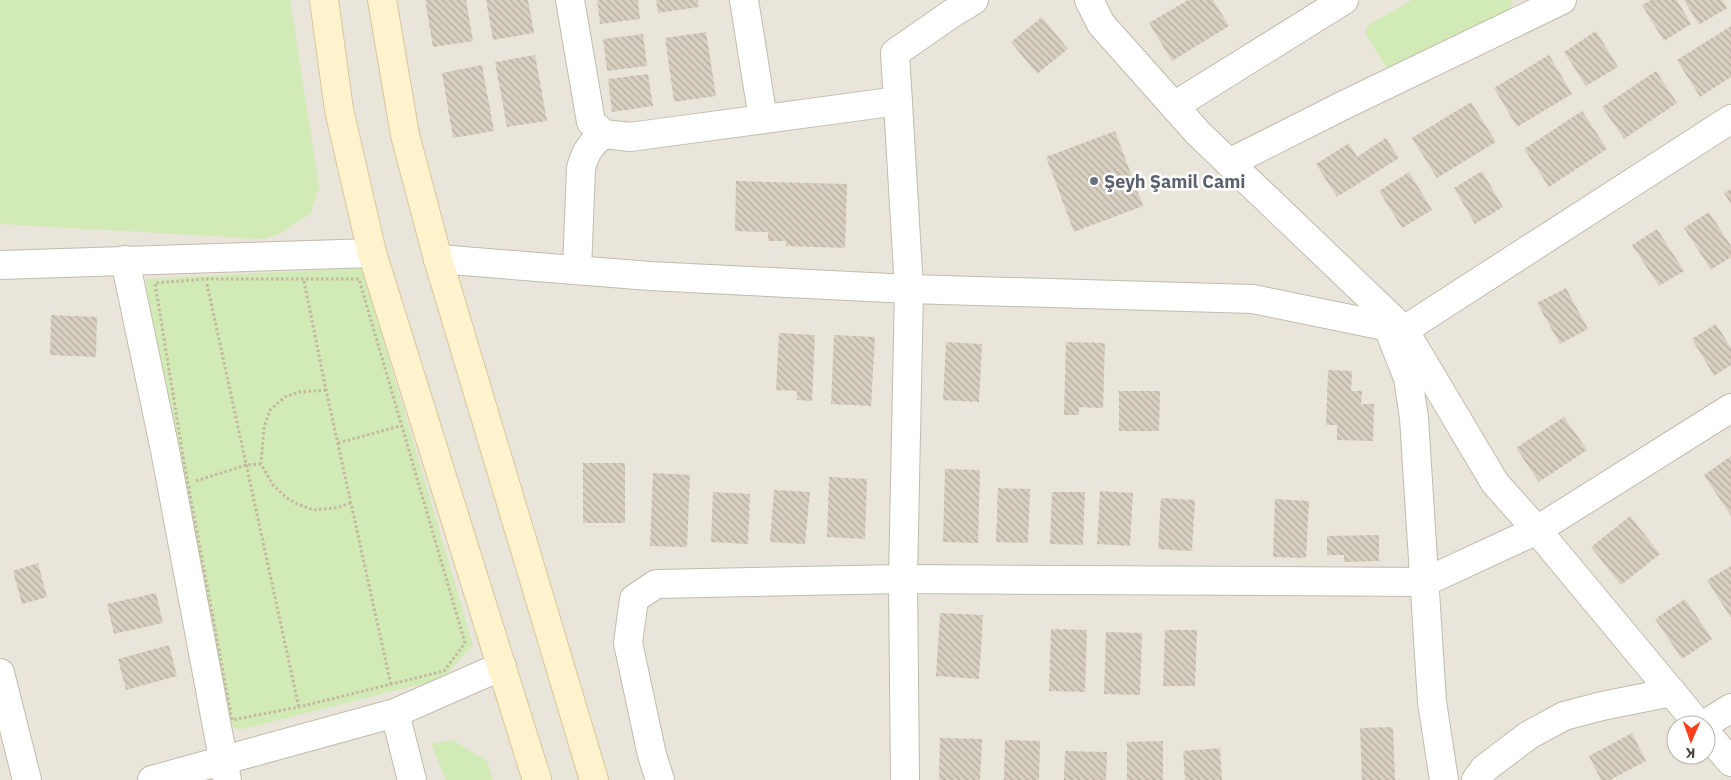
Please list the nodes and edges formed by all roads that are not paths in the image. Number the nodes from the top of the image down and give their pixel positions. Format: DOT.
graph roads {
  1 [pos="324,0"];
  2 [pos="382,0"];
  3 [pos="570,0"];
  4 [pos="744,0"];
  5 [pos="974,0"];
  6 [pos="1090,0"];
  7 [pos="1344,0"];
  8 [pos="1562,0"];
  9 [pos="898,101"];
  10 [pos="1174,106"];
  11 [pos="763,119"];
  12 [pos="1731,119"];
  13 [pos="604,134"];
  14 [pos="1229,163"];
  15 [pos="372,253"];
  16 [pos="438,259"];
  17 [pos="126,260"];
  18 [pos="0,265"];
  19 [pos="577,270"];
  20 [pos="909,289"];
  21 [pos="1396,328"];
  22 [pos="1731,408"];
  23 [pos="1536,530"];
  24 [pos="903,579"];
  25 [pos="1425,582"];
  26 [pos="502,666"];
  27 [pos="0,673"];
  28 [pos="1672,692"];
  29 [pos="1731,708"];
  30 [pos="395,713"];
  31 [pos="1691,715"];
  32 [pos="1716,717"];
  33 [pos="1716,745"];
  34 [pos="1731,762"];
  35 [pos="225,770"];
  36 [pos="27,780"];
  37 [pos="152,780"];
  38 [pos="412,780"];
  39 [pos="537,780"];
  40 [pos="594,780"];
  41 [pos="660,780"];
  42 [pos="905,780"];
  43 [pos="1444,780"];
  44 [pos="1476,780"];
  1 -- 15 [label="street"];
  2 -- 16 [label="street"];
  3 -- 13 [label="street"];
  4 -- 11 [label="street"];
  5 -- 9 [label="street"];
  6 -- 10 [label="street"];
  7 -- 10 [label="street"];
  8 -- 14 [label="street"];
  9 -- 11 [label="street"];
  9 -- 20 [label="street"];
  10 -- 14 [label="street"];
  11 -- 13 [label="street"];
  12 -- 21 [label="street"];
  13 -- 19 [label="street"];
  14 -- 21 [label="street"];
  15 -- 17 [label="street"];
  15 -- 26 [label="street"];
  16 -- 19 [label="street"];
  16 -- 40 [label="street"];
  17 -- 18 [label="street"];
  17 -- 35 [label="street"];
  19 -- 20 [label="street"];
  20 -- 21 [label="street"];
  20 -- 24 [label="street"];
  21 -- 23 [label="street"];
  21 -- 25 [label="street"];
  22 -- 23 [label="street"];
  23 -- 25 [label="street"];
  23 -- 28 [label="street"];
  24 -- 25 [label="street"];
  24 -- 41 [label="street"];
  24 -- 42 [label="street"];
  25 -- 43 [label="street"];
  26 -- 30 [label="street"];
  26 -- 39 [label="street"];
  27 -- 36 [label="street"];
  28 -- 31 [label="street"];
  28 -- 44 [label="street"];
  29 -- 32 [label="street"];
  30 -- 35 [label="street"];
  30 -- 38 [label="street"];
  33 -- 34 [label="street"];
  35 -- 37 [label="street"];
}
